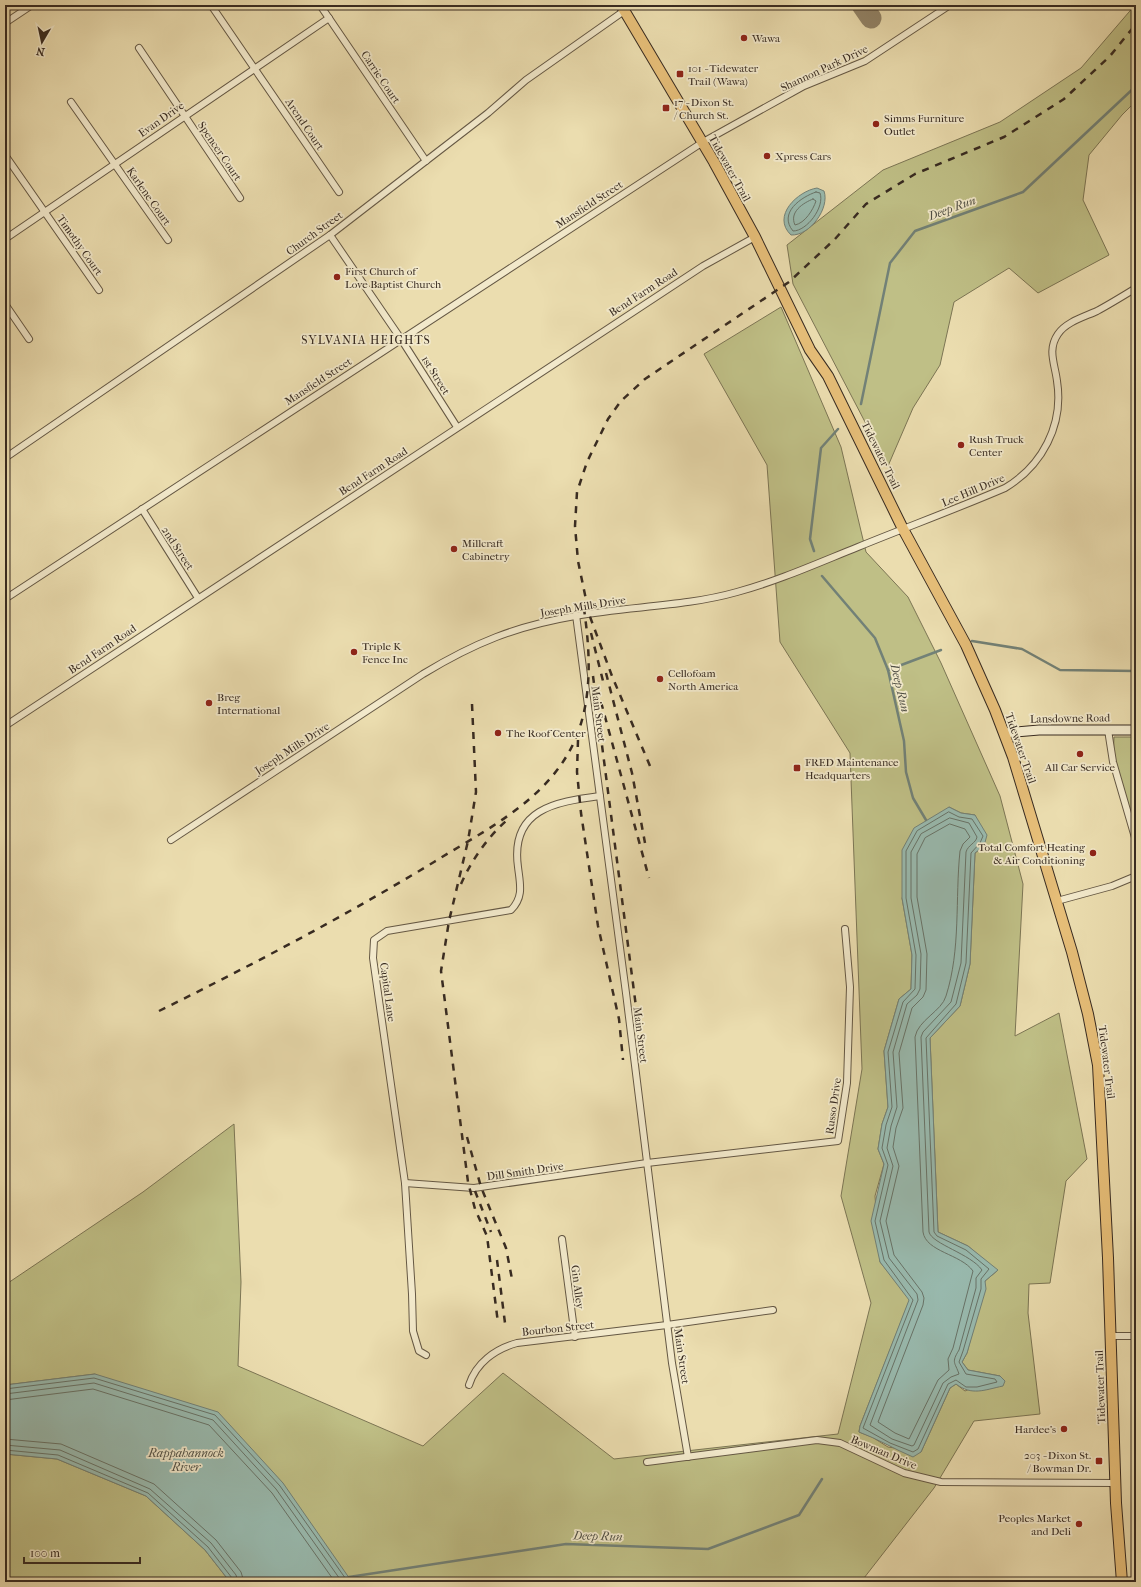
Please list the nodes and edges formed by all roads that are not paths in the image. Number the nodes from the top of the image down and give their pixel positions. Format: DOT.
graph roads {
  1 [pos="32,5"];
  2 [pos="211,5"];
  3 [pos="320,5"];
  4 [pos="950,5"];
  5 [pos="623,8"];
  6 [pos="329,18"];
  7 [pos="5,23"];
  8 [pos="140,48"];
  9 [pos="254,68"];
  10 [pos="71,102"];
  11 [pos="184,115"];
  12 [pos="702,142"];
  13 [pos="5,155"];
  14 [pos="426,161"];
  15 [pos="114,164"];
  16 [pos="339,192"];
  17 [pos="240,198"];
  18 [pos="44,212"];
  19 [pos="330,234"];
  20 [pos="755,237"];
  21 [pos="5,239"];
  22 [pos="168,240"];
  23 [pos="1136,288"];
  24 [pos="99,290"];
  25 [pos="5,304"];
  26 [pos="29,339"];
  27 [pos="401,339"];
  28 [pos="457,427"];
  29 [pos="5,458"];
  30 [pos="142,509"];
  31 [pos="903,529"];
  32 [pos="198,598"];
  33 [pos="5,599"];
  34 [pos="576,615"];
  35 [pos="5,726"];
  36 [pos="1108,730"];
  37 [pos="1136,730"];
  38 [pos="1004,733"];
  39 [pos="600,796"];
  40 [pos="171,840"];
  41 [pos="1136,841"];
  42 [pos="1136,876"];
  43 [pos="1057,901"];
  44 [pos="845,929"];
  45 [pos="647,1163"];
  46 [pos="405,1183"];
  47 [pos="562,1239"];
  48 [pos="773,1310"];
  49 [pos="667,1325"];
  50 [pos="1110,1336"];
  51 [pos="1136,1336"];
  52 [pos="575,1337"];
  53 [pos="426,1355"];
  54 [pos="470,1385"];
  55 [pos="688,1458"];
  56 [pos="647,1462"];
  57 [pos="1115,1483"];
  58 [pos="1122,1582"];
  1 -- 7 [label="street"];
  2 -- 9 [label="street, Arend Court"];
  3 -- 6 [label="street, Carrie Court"];
  4 -- 12 [label="street, Shannon Park Drive"];
  5 -- 12 [label="main road, Tidewater Trail"];
  5 -- 14 [label="street, Church Street"];
  6 -- 9 [label="street, Evan Drive"];
  6 -- 14 [label="street, Carrie Court"];
  8 -- 11 [label="street, Spencer Court"];
  9 -- 11 [label="street, Evan Drive"];
  9 -- 16 [label="street, Arend Court"];
  10 -- 15 [label="street, Karlene Court"];
  11 -- 15 [label="street, Evan Drive"];
  11 -- 17 [label="street, Spencer Court"];
  12 -- 20 [label="main road, Tidewater Trail"];
  12 -- 27 [label="street, Mansfield Street"];
  13 -- 18 [label="street, Timothy Court"];
  14 -- 19 [label="street, Church Street"];
  15 -- 18 [label="street, Evan Drive"];
  15 -- 22 [label="street, Karlene Court"];
  18 -- 21 [label="street, Evan Drive"];
  18 -- 24 [label="street, Timothy Court"];
  19 -- 27 [label="street, 1st Street"];
  19 -- 29 [label="street, Church Street"];
  20 -- 28 [label="street, Bend Farm Road"];
  20 -- 31 [label="main road, Tidewater Trail"];
  23 -- 31 [label="street, Lee Hill Drive"];
  25 -- 26 [label="street"];
  27 -- 28 [label="street, 1st Street"];
  27 -- 30 [label="street, Mansfield Street"];
  28 -- 32 [label="street, Bend Farm Road"];
  30 -- 32 [label="street, 2nd Street"];
  30 -- 33 [label="street, Mansfield Street"];
  31 -- 34 [label="street, Joseph Mills Drive"];
  31 -- 38 [label="main road, Tidewater Trail"];
  32 -- 35 [label="street, Bend Farm Road"];
  34 -- 39 [label="street, Main Street"];
  34 -- 40 [label="street, Joseph Mills Drive"];
  36 -- 37 [label="main road, Lansdowne Road"];
  36 -- 38 [label="main road, Lansdowne Road"];
  36 -- 41 [label="street"];
  38 -- 43 [label="main road, Tidewater Trail"];
  39 -- 45 [label="street, Main Street"];
  39 -- 46 [label="street, Capital Lane"];
  42 -- 43 [label="street"];
  43 -- 50 [label="main road, Tidewater Trail"];
  44 -- 45 [label="street, Russo Drive"];
  45 -- 46 [label="street, Dill Smith Drive"];
  45 -- 49 [label="street, Main Street"];
  46 -- 53 [label="street, Capital Lane"];
  47 -- 52 [label="street, Gin Alley"];
  48 -- 49 [label="street, Bourbon Street"];
  49 -- 52 [label="street, Bourbon Street"];
  49 -- 55 [label="street, Main Street"];
  50 -- 51 [label="street"];
  50 -- 57 [label="main road, Tidewater Trail"];
  52 -- 54 [label="street, Bourbon Street"];
  55 -- 56 [label="street, Bowman Drive"];
  55 -- 57 [label="street, Bowman Drive"];
  57 -- 58 [label="main road, Tidewater Trail"];
}
